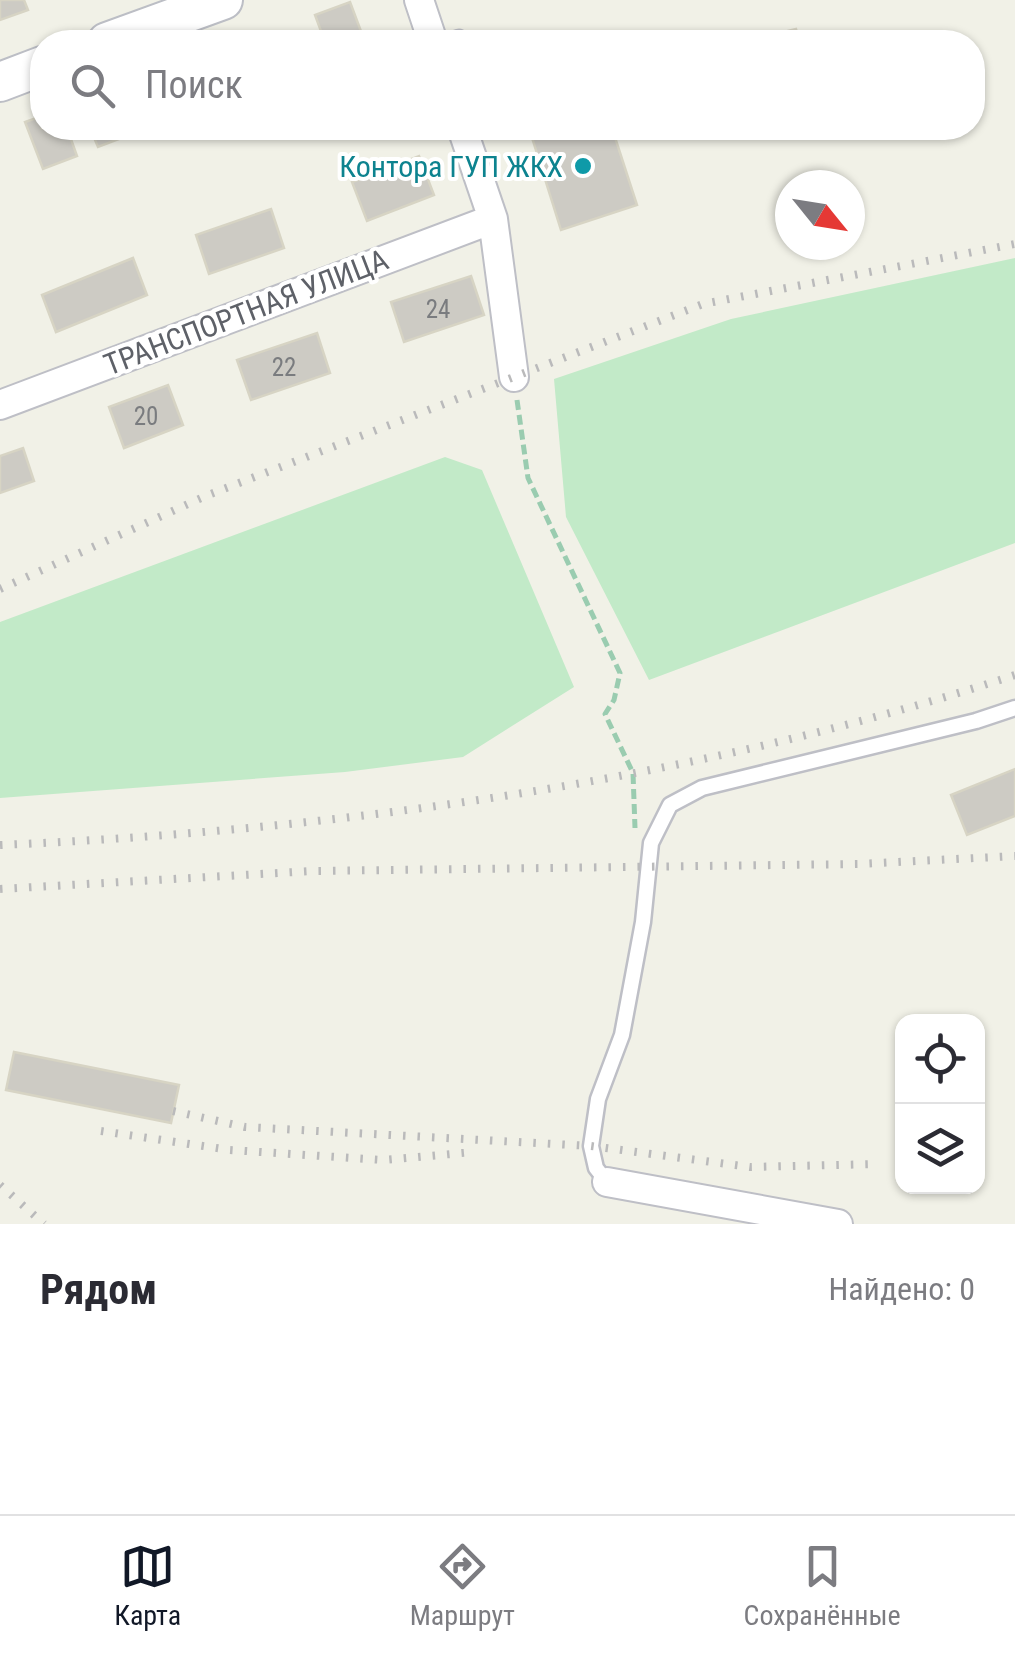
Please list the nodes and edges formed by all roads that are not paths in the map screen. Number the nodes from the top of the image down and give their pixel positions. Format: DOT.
graph roads {
  1 [pos="223,0"];
  2 [pos="419,0"];
  3 [pos="140,30"];
  4 [pos="439,30"];
  5 [pos="30,71"];
  6 [pos="0,82"];
  7 [pos="466,140"];
  8 [pos="493,219"];
  9 [pos="514,377"];
  10 [pos="0,405"];
  11 [pos="1015,708"];
  12 [pos="607,1182"];
  13 [pos="838,1224"];
  1 -- 3 [label="main road"];
  2 -- 4 [label="street"];
  5 -- 6 [label="main road"];
  7 -- 8 [label="street"];
  8 -- 9 [label="street"];
  8 -- 10 [label="street, ТРАНСПОРТНАЯ УЛИЦА"];
  11 -- 12 [label="lane"];
  12 -- 13 [label="street"];
}
